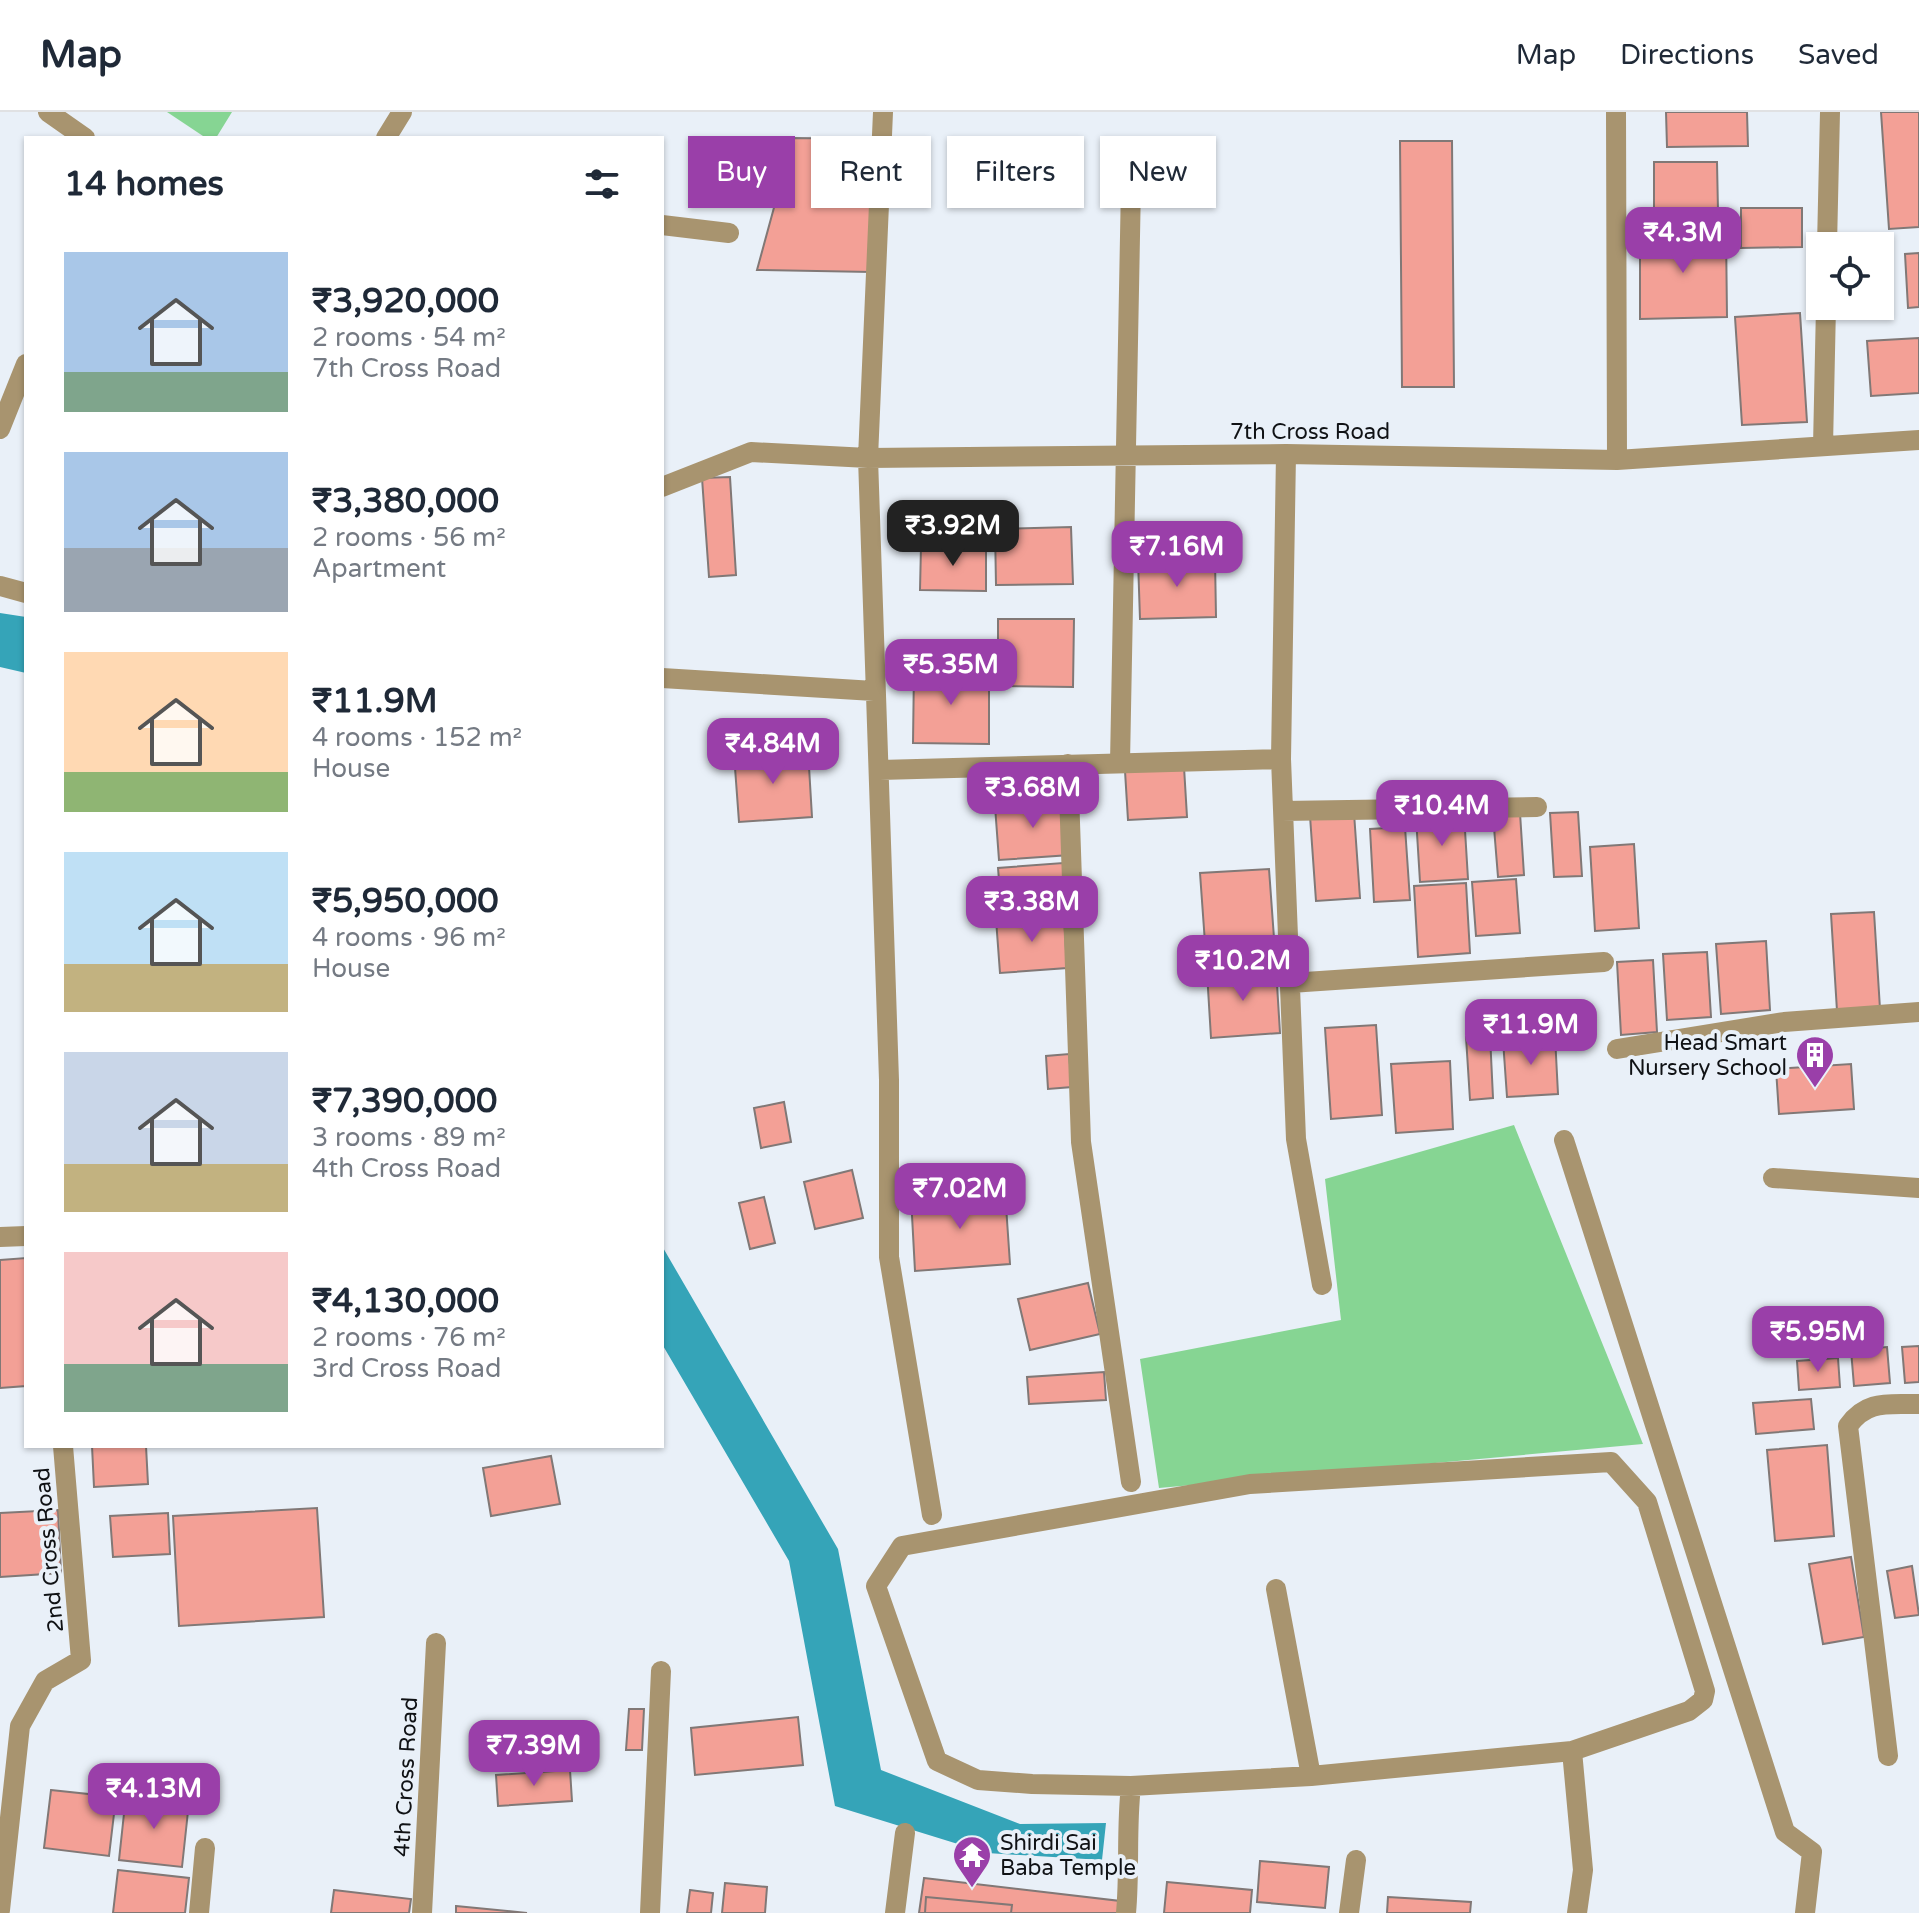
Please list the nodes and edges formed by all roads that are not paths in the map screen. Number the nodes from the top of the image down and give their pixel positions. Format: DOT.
graph roads {
  1 [pos="48,112"];
  2 [pos="402,112"];
  3 [pos="883,112"];
  4 [pos="1616,112"];
  5 [pos="1830,112"];
  6 [pos="82,136"];
  7 [pos="387,136"];
  8 [pos="1130,208"];
  9 [pos="664,225"];
  10 [pos="1827,232"];
  11 [pos="729,233"];
  12 [pos="1826,320"];
  13 [pos="24,369"];
  14 [pos="0,429"];
  15 [pos="1919,440"];
  16 [pos="1823,446"];
  17 [pos="1286,454"];
  18 [pos="1125,456"];
  19 [pos="868,458"];
  20 [pos="1617,460"];
  21 [pos="664,486"];
  22 [pos="0,586"];
  23 [pos="24,592"];
  24 [pos="664,678"];
  25 [pos="874,691"];
  26 [pos="1281,759"];
  27 [pos="1120,763"];
  28 [pos="1068,764"];
  29 [pos="880,770"];
  30 [pos="1537,807"];
  31 [pos="1283,811"];
  32 [pos="1604,962"];
  33 [pos="1290,983"];
  34 [pos="1919,1012"];
  35 [pos="1617,1049"];
  36 [pos="1564,1140"];
  37 [pos="1773,1178"];
  38 [pos="1919,1188"];
  39 [pos="24,1236"];
  40 [pos="0,1237"];
  41 [pos="1322,1285"];
  42 [pos="1919,1404"];
  43 [pos="63,1448"];
  44 [pos="1131,1482"];
  45 [pos="932,1515"];
  46 [pos="1276,1589"];
  47 [pos="436,1643"];
  48 [pos="661,1671"];
  49 [pos="1572,1751"];
  50 [pos="1888,1756"];
  51 [pos="1311,1776"];
  52 [pos="1131,1786"];
  53 [pos="905,1833"];
  54 [pos="205,1848"];
  55 [pos="1356,1860"];
  56 [pos="0,1910"];
  57 [pos="199,1913"];
  58 [pos="422,1913"];
  59 [pos="650,1913"];
  60 [pos="895,1913"];
  61 [pos="1126,1913"];
  62 [pos="1349,1913"];
  63 [pos="1577,1913"];
  64 [pos="1805,1913"];
  1 -- 6 [label="street"];
  2 -- 7 [label="street"];
  3 -- 19 [label="street"];
  4 -- 20 [label="street"];
  5 -- 10 [label="street"];
  8 -- 18 [label="street"];
  9 -- 11 [label="street"];
  12 -- 16 [label="street"];
  13 -- 14 [label="street"];
  15 -- 16 [label="street, 7th Cross Road"];
  16 -- 20 [label="street, 7th Cross Road"];
  17 -- 18 [label="street, 7th Cross Road"];
  17 -- 20 [label="street, 7th Cross Road"];
  17 -- 26 [label="street"];
  18 -- 19 [label="street, 7th Cross Road"];
  18 -- 27 [label="street"];
  19 -- 21 [label="street, 7th Cross Road"];
  19 -- 25 [label="street"];
  22 -- 23 [label="street"];
  24 -- 25 [label="street"];
  25 -- 29 [label="street"];
  26 -- 27 [label="street"];
  26 -- 31 [label="street"];
  27 -- 28 [label="street"];
  28 -- 29 [label="street"];
  28 -- 44 [label="street"];
  29 -- 45 [label="street"];
  30 -- 31 [label="street"];
  31 -- 33 [label="street"];
  32 -- 33 [label="street"];
  33 -- 41 [label="street"];
  34 -- 35 [label="street"];
  36 -- 64 [label="street"];
  37 -- 38 [label="street"];
  39 -- 40 [label="street"];
  42 -- 50 [label="street"];
  43 -- 56 [label="street, 2nd Cross Road"];
  46 -- 51 [label="street"];
  47 -- 58 [label="street, 4th Cross Road"];
  48 -- 59 [label="street"];
  49 -- 51 [label="street"];
  49 -- 52 [label="street"];
  49 -- 63 [label="street"];
  51 -- 52 [label="street"];
  52 -- 61 [label="street"];
  53 -- 60 [label="street"];
  54 -- 57 [label="street"];
  55 -- 62 [label="street"];
}
